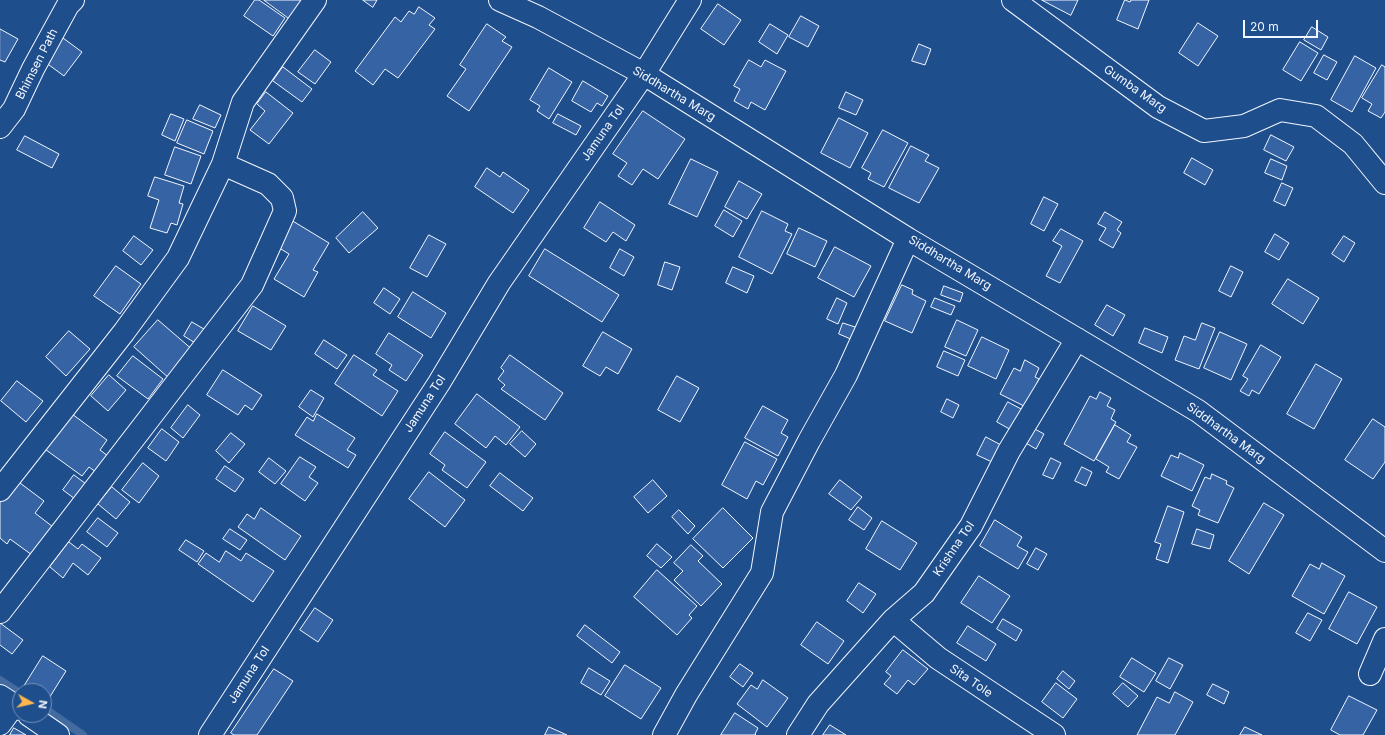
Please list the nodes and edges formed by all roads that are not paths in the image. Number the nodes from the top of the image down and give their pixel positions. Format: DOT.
graph roads {
  1 [pos="315,0"];
  2 [pos="500,0"];
  3 [pos="690,0"];
  4 [pos="1013,0"];
  5 [pos="67,2"];
  6 [pos="644,74"];
  7 [pos="0,127"];
  8 [pos="223,164"];
  9 [pos="1385,183"];
  10 [pos="908,239"];
  11 [pos="1077,339"];
  12 [pos="0,490"];
  13 [pos="1385,551"];
  14 [pos="0,612"];
  15 [pos="893,620"];
  16 [pos="1385,639"];
  17 [pos="1370,674"];
  18 [pos="12,710"];
  19 [pos="41,723"];
  20 [pos="0,724"];
  21 [pos="1046,733"];
  22 [pos="58,735"];
  23 [pos="210,735"];
  24 [pos="664,735"];
  25 [pos="798,735"];
  1 -- 8 [label="street"];
  2 -- 6 [label="street, Siddhartha Marg"];
  3 -- 6 [label="street, Jamuna Tol"];
  4 -- 9 [label="street, Gumba Marg"];
  5 -- 7 [label="street, Bhimsen Path"];
  6 -- 10 [label="street, Siddhartha Marg"];
  6 -- 23 [label="street, Jamuna Tol"];
  8 -- 12 [label="street"];
  8 -- 14 [label="street"];
  10 -- 11 [label="street, Siddhartha Marg"];
  10 -- 24 [label="street"];
  11 -- 13 [label="street, Siddhartha Marg"];
  11 -- 15 [label="street, Krishna Tol"];
  15 -- 21 [label="street, Sita Tole"];
  15 -- 25 [label="street, Krishna Tol"];
  16 -- 17 [label="street"];
  18 -- 20 [label="street"];
  19 -- 22 [label="street"];
}
